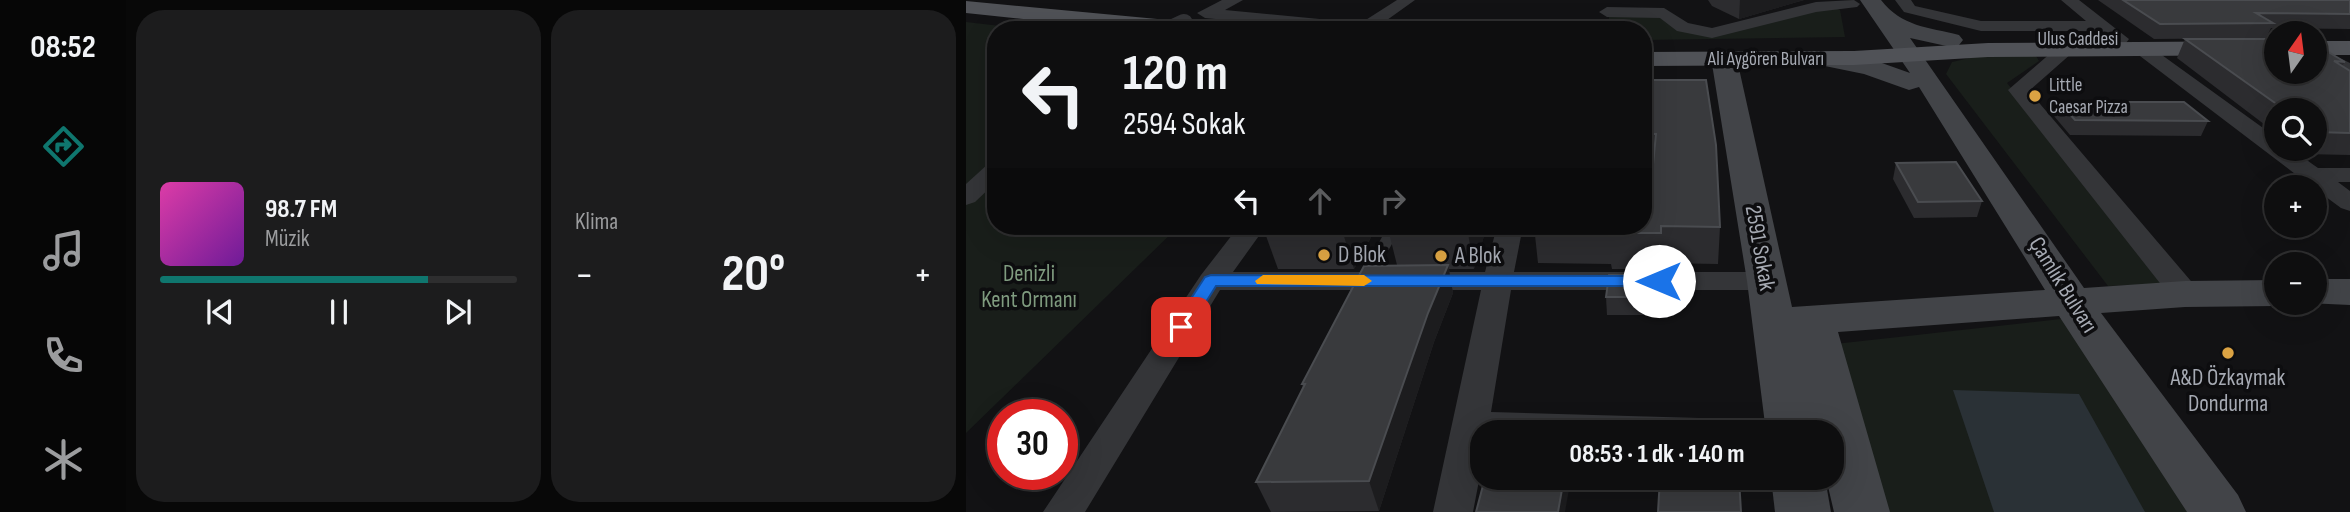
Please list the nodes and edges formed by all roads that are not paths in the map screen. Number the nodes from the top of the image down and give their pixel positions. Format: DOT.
graph roads {
  1 [pos="1236,0"];
  2 [pos="1407,0"];
  3 [pos="1903,0"];
  4 [pos="2069,0"];
  5 [pos="1607,6"];
  6 [pos="966,7"];
  7 [pos="1862,15"];
  8 [pos="966,20"];
  9 [pos="1150,21"];
  10 [pos="1196,21"];
  11 [pos="1376,21"];
  12 [pos="987,22"];
  13 [pos="2122,38"];
  14 [pos="2264,38"];
  15 [pos="2328,38"];
  16 [pos="2350,38"];
  17 [pos="1951,47"];
  18 [pos="2264,47"];
  19 [pos="2350,48"];
  20 [pos="1652,49"];
  21 [pos="2328,49"];
  22 [pos="1828,52"];
  23 [pos="2057,57"];
  24 [pos="2328,57"];
  25 [pos="1652,59"];
  26 [pos="1903,60"];
  27 [pos="1725,64"];
  28 [pos="2350,70"];
  29 [pos="2311,175"];
  30 [pos="2327,175"];
  31 [pos="2350,175"];
  32 [pos="987,177"];
  33 [pos="2327,186"];
  34 [pos="966,197"];
  35 [pos="2350,203"];
  36 [pos="1246,235"];
  37 [pos="1390,235"];
  38 [pos="1508,235"];
  39 [pos="1378,257"];
  40 [pos="1211,281"];
  41 [pos="1497,281"];
  42 [pos="1767,281"];
  43 [pos="2327,292"];
  44 [pos="2350,292"];
  45 [pos="2264,293"];
  46 [pos="2185,294"];
  47 [pos="2070,301"];
  48 [pos="1793,321"];
  49 [pos="1474,420"];
  50 [pos="1791,420"];
  51 [pos="1470,438"];
  52 [pos="1800,490"];
  53 [pos="1062,512"];
  54 [pos="1453,512"];
  55 [pos="1803,512"];
  56 [pos="1862,512"];
  57 [pos="2218,512"];
  1 -- 10 [label="street"];
  2 -- 11 [label="street"];
  3 -- 13 [label="street"];
  4 -- 13 [label="street"];
  5 -- 7 [label="street"];
  6 -- 9 [label="main road"];
  7 -- 17 [label="street"];
  7 -- 22 [label="street"];
  7 -- 26 [label="street"];
  8 -- 12 [label="main road"];
  13 -- 14 [label="main road, Ulus Caddesi"];
  13 -- 17 [label="main road, Ulus Caddesi"];
  13 -- 18 [label="main road, Ulus Caddesi"];
  13 -- 23 [label="main road, Ulus Caddesi"];
  13 -- 29 [label="street"];
  15 -- 16 [label="main road"];
  17 -- 23 [label="main road, Ulus Caddesi"];
  17 -- 26 [label="main road, Ulus Caddesi"];
  17 -- 26 [label="street"];
  19 -- 21 [label="main road"];
  20 -- 22 [label="main road, Ali Aygören Bulvarı"];
  22 -- 25 [label="main road, Ali Aygören Bulvarı"];
  22 -- 26 [label="main road, Ali Aygören Bulvarı"];
  22 -- 26 [label="street"];
  23 -- 46 [label="street"];
  24 -- 28 [label="street"];
  26 -- 47 [label="street, Çamlık Bulvarı"];
  27 -- 42 [label="street, 2591 Sokak"];
  30 -- 31 [label="street"];
  32 -- 34 [label="street"];
  33 -- 35 [label="street"];
  36 -- 40 [label="street"];
  37 -- 39 [label="lane"];
  38 -- 41 [label="street"];
  40 -- 41 [label="street"];
  40 -- 53 [label="street"];
  41 -- 42 [label="street"];
  41 -- 49 [label="street"];
  42 -- 48 [label="street, 2591 Sokak"];
  43 -- 44 [label="street"];
  45 -- 46 [label="street"];
  46 -- 47 [label="street"];
  47 -- 48 [label="street"];
  47 -- 57 [label="street, Çamlık Bulvarı"];
  48 -- 50 [label="street, 2591 Sokak"];
  48 -- 56 [label="street, 2591 Sokak"];
  51 -- 54 [label="street"];
  52 -- 55 [label="street"];
}
